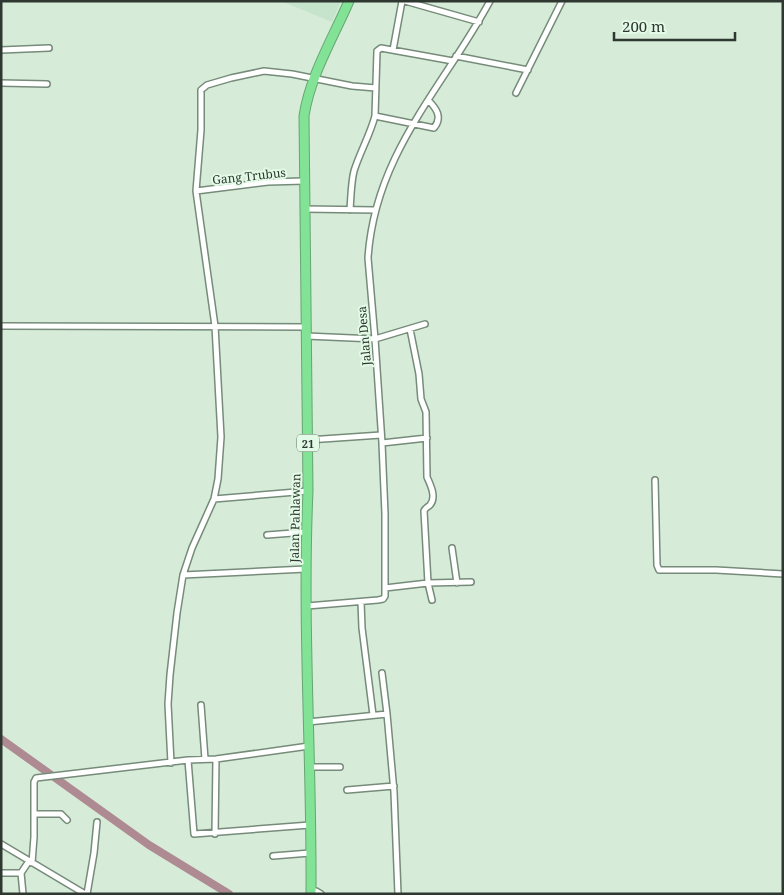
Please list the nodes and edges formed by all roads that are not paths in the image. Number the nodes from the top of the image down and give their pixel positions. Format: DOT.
graph roads {
  1 [pos="350,1"];
  2 [pos="404,1"];
  3 [pos="490,1"];
  4 [pos="562,1"];
  5 [pos="412,2"];
  6 [pos="479,22"];
  7 [pos="49,48"];
  8 [pos="1,50"];
  9 [pos="392,50"];
  10 [pos="454,59"];
  11 [pos="528,70"];
  12 [pos="315,78"];
  13 [pos="1,83"];
  14 [pos="47,84"];
  15 [pos="376,88"];
  16 [pos="516,93"];
  17 [pos="428,100"];
  18 [pos="375,116"];
  19 [pos="413,124"];
  20 [pos="304,181"];
  21 [pos="196,191"];
  22 [pos="304,209"];
  23 [pos="350,210"];
  24 [pos="375,210"];
  25 [pos="425,324"];
  26 [pos="1,326"];
  27 [pos="215,326"];
  28 [pos="410,328"];
  29 [pos="306,331"];
  30 [pos="375,339"];
  31 [pos="381,435"];
  32 [pos="427,438"];
  33 [pos="308,440"];
  34 [pos="382,442"];
  35 [pos="655,480"];
  36 [pos="308,491"];
  37 [pos="214,499"];
  38 [pos="306,532"];
  39 [pos="267,535"];
  40 [pos="452,548"];
  41 [pos="306,568"];
  42 [pos="184,574"];
  43 [pos="783,574"];
  44 [pos="471,582"];
  45 [pos="428,583"];
  46 [pos="457,583"];
  47 [pos="385,588"];
  48 [pos="432,600"];
  49 [pos="361,602"];
  50 [pos="307,606"];
  51 [pos="382,673"];
  52 [pos="201,705"];
  53 [pos="387,714"];
  54 [pos="373,715"];
  55 [pos="308,722"];
  56 [pos="309,746"];
  57 [pos="205,759"];
  58 [pos="216,759"];
  59 [pos="188,760"];
  60 [pos="171,763"];
  61 [pos="309,767"];
  62 [pos="340,767"];
  63 [pos="394,786"];
  64 [pos="347,790"];
  65 [pos="34,814"];
  66 [pos="67,820"];
  67 [pos="97,822"];
  68 [pos="310,825"];
  69 [pos="215,834"];
  70 [pos="1,844"];
  71 [pos="310,853"];
  72 [pos="273,856"];
  73 [pos="30,862"];
  74 [pos="1,873"];
  75 [pos="21,873"];
  76 [pos="311,892"];
  77 [pos="22,894"];
  78 [pos="86,894"];
  79 [pos="321,894"];
  80 [pos="398,894"];
  1 -- 12 [label="highway, Jalan Pahlawan / 21"];
  2 -- 5 [label="street"];
  2 -- 9 [label="street"];
  3 -- 6 [label="street, Jalan Desa"];
  4 -- 11 [label="street"];
  5 -- 6 [label="street"];
  6 -- 10 [label="street, Jalan Desa"];
  7 -- 8 [label="street"];
  9 -- 10 [label="street"];
  9 -- 15 [label="street"];
  10 -- 11 [label="street"];
  10 -- 17 [label="street, Jalan Desa"];
  11 -- 16 [label="street"];
  12 -- 15 [label="street"];
  12 -- 20 [label="highway, Jalan Pahlawan / 21"];
  12 -- 21 [label="street"];
  13 -- 14 [label="street"];
  15 -- 18 [label="street"];
  17 -- 19 [label="street, Jalan Desa"];
  17 -- 19 [label="street"];
  18 -- 19 [label="street"];
  18 -- 23 [label="street"];
  19 -- 24 [label="street, Jalan Desa"];
  20 -- 21 [label="street, Gang Trubus"];
  20 -- 22 [label="highway, Jalan Pahlawan / 21"];
  21 -- 27 [label="street"];
  22 -- 23 [label="street"];
  22 -- 29 [label="highway, Jalan Pahlawan / 21"];
  23 -- 24 [label="street"];
  24 -- 30 [label="street, Jalan Desa"];
  25 -- 28 [label="street"];
  26 -- 27 [label="street"];
  27 -- 29 [label="street"];
  27 -- 37 [label="street"];
  28 -- 30 [label="street"];
  28 -- 32 [label="street"];
  29 -- 30 [label="street"];
  29 -- 33 [label="highway, Jalan Pahlawan / 21"];
  30 -- 31 [label="street, Jalan Desa"];
  31 -- 33 [label="street"];
  31 -- 34 [label="street, Jalan Desa"];
  32 -- 34 [label="street"];
  32 -- 45 [label="street"];
  33 -- 36 [label="highway, Jalan Pahlawan / 21"];
  34 -- 47 [label="street, Jalan Desa"];
  35 -- 43 [label="street"];
  36 -- 37 [label="street"];
  36 -- 38 [label="highway, Jalan Pahlawan / 21"];
  37 -- 42 [label="street"];
  38 -- 39 [label="street"];
  38 -- 41 [label="highway, Jalan Pahlawan / 21"];
  40 -- 46 [label="street"];
  41 -- 42 [label="street"];
  41 -- 50 [label="highway, Jalan Pahlawan / 21"];
  42 -- 60 [label="street"];
  44 -- 46 [label="street"];
  45 -- 46 [label="street"];
  45 -- 47 [label="street"];
  45 -- 48 [label="street"];
  47 -- 49 [label="street"];
  49 -- 50 [label="street"];
  49 -- 54 [label="street"];
  50 -- 55 [label="highway, Jalan Pahlawan / 21"];
  51 -- 53 [label="street"];
  52 -- 57 [label="street"];
  53 -- 54 [label="street"];
  53 -- 63 [label="street"];
  54 -- 55 [label="street"];
  55 -- 56 [label="highway, Jalan Pahlawan / 21"];
  56 -- 58 [label="street"];
  56 -- 61 [label="highway, Jalan Pahlawan / 21"];
  57 -- 58 [label="street"];
  57 -- 59 [label="street"];
  58 -- 69 [label="street"];
  59 -- 60 [label="street"];
  59 -- 69 [label="street"];
  60 -- 65 [label="street"];
  61 -- 62 [label="street"];
  61 -- 68 [label="highway, Jalan Pahlawan / 21"];
  63 -- 64 [label="street"];
  63 -- 80 [label="street"];
  65 -- 66 [label="street"];
  65 -- 73 [label="street"];
  67 -- 78 [label="street"];
  68 -- 69 [label="street"];
  68 -- 71 [label="highway, Jalan Pahlawan / 21"];
  70 -- 73 [label="street"];
  71 -- 72 [label="street"];
  71 -- 76 [label="highway, Jalan Pahlawan / 21"];
  73 -- 75 [label="street"];
  73 -- 78 [label="street"];
  74 -- 75 [label="street"];
  75 -- 77 [label="street"];
  76 -- 79 [label="street"];
}
